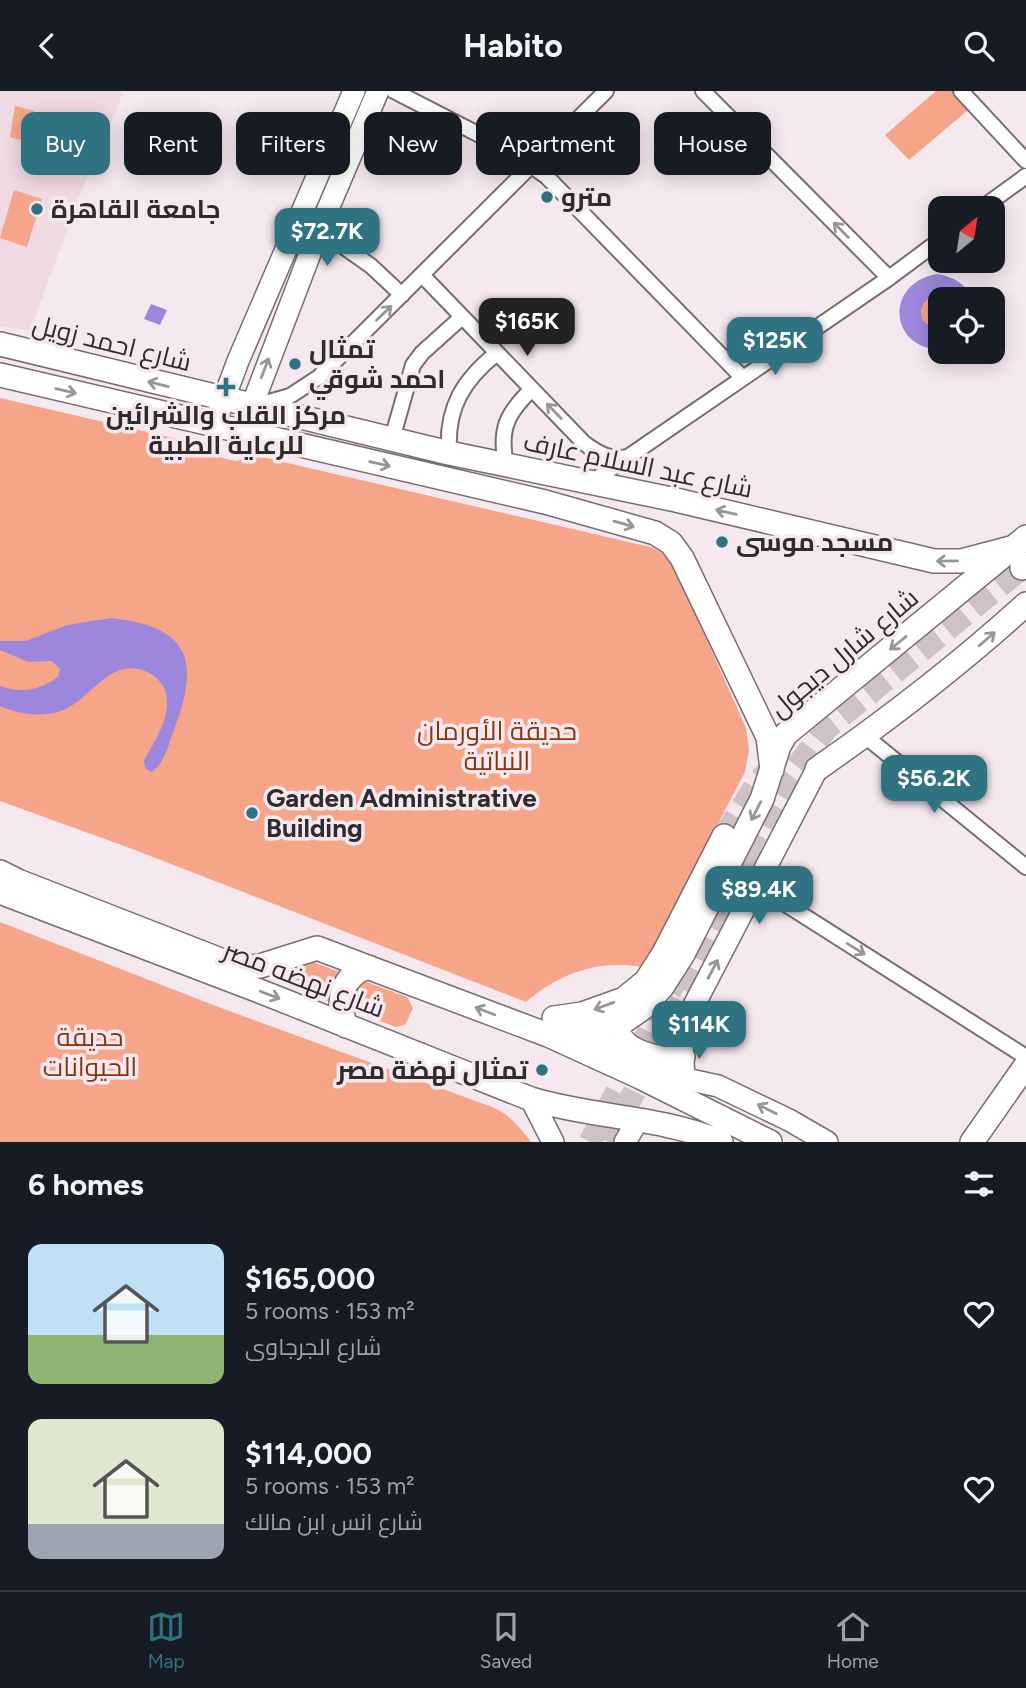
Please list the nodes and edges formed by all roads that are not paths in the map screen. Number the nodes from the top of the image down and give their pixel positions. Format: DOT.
graph roads {
  1 [pos="354,91"];
  2 [pos="377,91"];
  3 [pos="394,91"];
  4 [pos="606,91"];
  5 [pos="703,91"];
  6 [pos="961,91"];
  7 [pos="585,112"];
  8 [pos="476,133"];
  9 [pos="1026,161"];
  10 [pos="522,175"];
  11 [pos="545,175"];
  12 [pos="1026,176"];
  13 [pos="998,196"];
  14 [pos="330,237"];
  15 [pos="928,249"];
  16 [pos="422,275"];
  17 [pos="889,278"];
  18 [pos="402,295"];
  19 [pos="462,317"];
  20 [pos="0,344"];
  21 [pos="497,353"];
  22 [pos="0,375"];
  23 [pos="743,378"];
  24 [pos="532,389"];
  25 [pos="224,400"];
  26 [pos="251,405"];
  27 [pos="214,425"];
  28 [pos="242,432"];
  29 [pos="391,439"];
  30 [pos="449,453"];
  31 [pos="629,457"];
  32 [pos="506,466"];
  33 [pos="589,484"];
  34 [pos="583,512"];
  35 [pos="1022,554"];
  36 [pos="1026,604"];
  37 [pos="865,736"];
  38 [pos="817,769"];
  39 [pos="772,770"];
  40 [pos="724,836"];
  41 [pos="1026,867"];
  42 [pos="0,872"];
  43 [pos="757,886"];
  44 [pos="0,892"];
  45 [pos="368,967"];
  46 [pos="519,1024"];
  47 [pos="346,1025"];
  48 [pos="617,1026"];
  49 [pos="548,1035"];
  50 [pos="1026,1058"];
  51 [pos="1026,1065"];
  52 [pos="683,1068"];
  53 [pos="531,1099"];
  54 [pos="639,1131"];
  55 [pos="553,1142"];
  56 [pos="625,1142"];
  57 [pos="720,1142"];
  58 [pos="770,1142"];
  59 [pos="827,1142"];
  60 [pos="972,1142"];
  1 -- 25 [label="main road"];
  26 -- 2 [label="main road, one-way"];
  3 -- 8 [label="street"];
  4 -- 7 [label="street"];
  17 -- 5 [label="street, one-way"];
  6 -- 9 [label="street"];
  10 -- 16 [label="street"];
  11 -- 23 [label="street"];
  12 -- 13 [label="street"];
  14 -- 18 [label="street"];
  15 -- 17 [label="street"];
  16 -- 18 [label="street"];
  16 -- 19 [label="street"];
  17 -- 23 [label="street"];
  26 -- 18 [label="street, one-way"];
  19 -- 21 [label="street"];
  19 -- 29 [label="street"];
  25 -- 20 [label="main road, شارع احمد زويل, one-way"];
  21 -- 24 [label="street"];
  21 -- 30 [label="street"];
  22 -- 27 [label="main road, one-way"];
  23 -- 31 [label="street"];
  31 -- 24 [label="street, one-way"];
  24 -- 32 [label="street"];
  25 -- 26 [label="main road, شارع احمد زويل"];
  25 -- 27 [label="main road"];
  26 -- 28 [label="main road"];
  26 -- 29 [label="main road, شارع عبد السلام عارف"];
  27 -- 28 [label="main road"];
  28 -- 34 [label="main road, one-way"];
  29 -- 30 [label="main road, شارع عبد السلام عارف"];
  30 -- 32 [label="main road, شارع عبد السلام عارف"];
  31 -- 33 [label="street"];
  32 -- 33 [label="main road, شارع عبد السلام عارف"];
  33 -- 34 [label="main road"];
  35 -- 33 [label="main road, شارع عبد السلام عارف, one-way"];
  34 -- 39 [label="main road, one-way"];
  35 -- 39 [label="main road, شارع شارل ديجول, one-way"];
  37 -- 36 [label="main road, one-way"];
  37 -- 38 [label="main road"];
  37 -- 41 [label="street"];
  38 -- 43 [label="main road"];
  39 -- 48 [label="main road, شارع شارل ديجول, one-way"];
  40 -- 46 [label="main road, one-way"];
  42 -- 45 [label="main road, شارع نهضه مصر"];
  43 -- 50 [label="street, one-way"];
  52 -- 43 [label="main road, one-way"];
  44 -- 47 [label="main road, شارع نهضه مصر, one-way"];
  46 -- 45 [label="main road, شارع نهضه مصر, one-way"];
  45 -- 47 [label="main road"];
  46 -- 49 [label="main road, شارع نهضه مصر"];
  47 -- 53 [label="main road, شارع نهضه مصر"];
  48 -- 49 [label="main road, شارع شارل ديجول"];
  48 -- 52 [label="main road"];
  49 -- 52 [label="main road"];
  49 -- 58 [label="main road, شارع نهضه مصر"];
  51 -- 60 [label="main road"];
  59 -- 52 [label="main road, one-way"];
  53 -- 54 [label="main road, شارع نهضه مصر"];
  53 -- 55 [label="main road"];
  54 -- 56 [label="main road"];
  54 -- 57 [label="main road, شارع نهضه مصر"];
}
